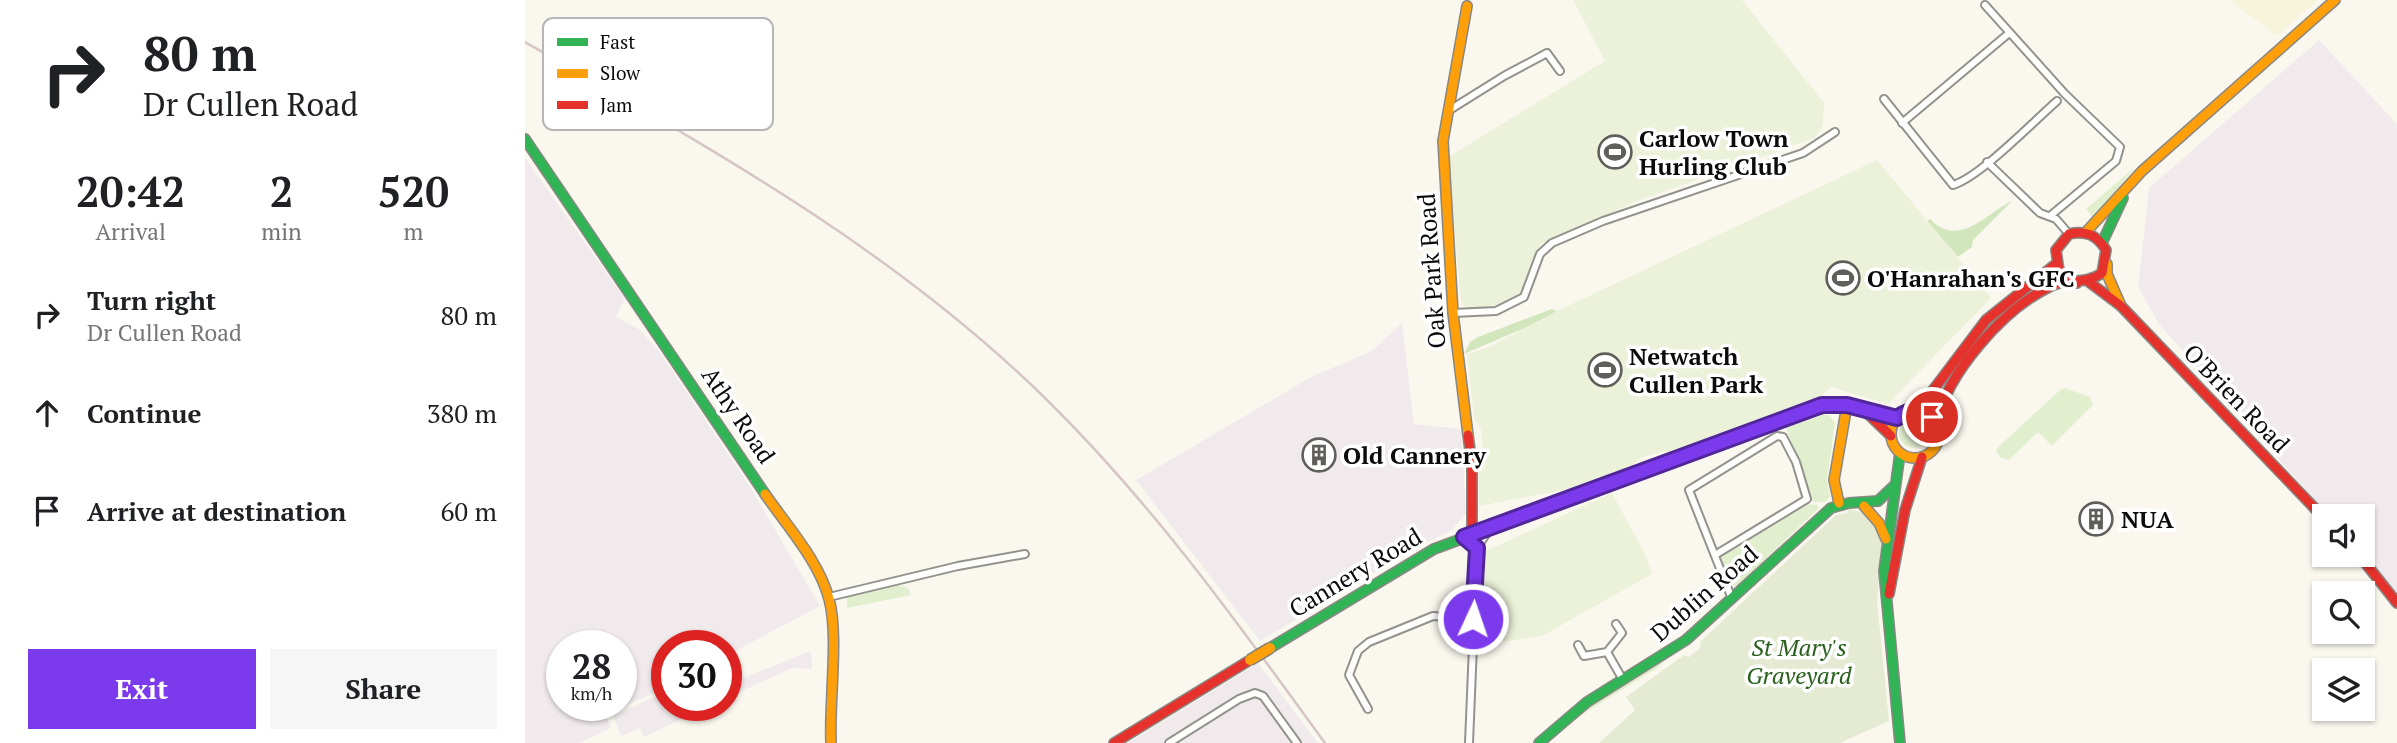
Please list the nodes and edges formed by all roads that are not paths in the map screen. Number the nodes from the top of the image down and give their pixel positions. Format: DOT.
graph roads {
  1 [pos="2335,0"];
  2 [pos="1985,5"];
  3 [pos="1467,6"];
  4 [pos="2008,34"];
  5 [pos="1560,71"];
  6 [pos="1884,99"];
  7 [pos="2057,101"];
  8 [pos="1447,112"];
  9 [pos="1902,123"];
  10 [pos="1835,132"];
  11 [pos="525,139"];
  12 [pos="1987,162"];
  13 [pos="2125,193"];
  14 [pos="2050,216"];
  15 [pos="2086,232"];
  16 [pos="2069,234"];
  17 [pos="2102,243"];
  18 [pos="2107,259"];
  19 [pos="2056,264"];
  20 [pos="2089,282"];
  21 [pos="2077,283"];
  22 [pos="2121,306"];
  23 [pos="1453,313"];
  24 [pos="1847,405"];
  25 [pos="1918,410"];
  26 [pos="1865,411"];
  27 [pos="1897,418"];
  28 [pos="1936,424"];
  29 [pos="1891,436"];
  30 [pos="1900,453"];
  31 [pos="1923,457"];
  32 [pos="1894,486"];
  33 [pos="1839,503"];
  34 [pos="2312,505"];
  35 [pos="1866,507"];
  36 [pos="1891,508"];
  37 [pos="1905,510"];
  38 [pos="1489,529"];
  39 [pos="1468,535"];
  40 [pos="1887,541"];
  41 [pos="1477,548"];
  42 [pos="1025,554"];
  43 [pos="1715,555"];
  44 [pos="2369,567"];
  45 [pos="829,597"];
  46 [pos="1888,598"];
  47 [pos="1732,599"];
  48 [pos="2397,603"];
  49 [pos="1473,619"];
  50 [pos="1616,624"];
  51 [pos="1578,645"];
  52 [pos="1607,652"];
  53 [pos="1623,680"];
  54 [pos="1368,709"];
  55 [pos="831,743"];
  56 [pos="1114,743"];
  57 [pos="1169,743"];
  58 [pos="1297,743"];
  59 [pos="1469,743"];
  60 [pos="1539,743"];
  61 [pos="1900,743"];
  1 -- 13 [label="main road"];
  2 -- 4 [label="street"];
  3 -- 8 [label="main road, Oak Park Road"];
  4 -- 9 [label="street"];
  4 -- 14 [label="street"];
  5 -- 8 [label="street"];
  6 -- 9 [label="street"];
  7 -- 12 [label="street"];
  8 -- 23 [label="main road, Oak Park Road"];
  9 -- 12 [label="street"];
  10 -- 23 [label="street"];
  11 -- 45 [label="main road, Athy Road"];
  12 -- 14 [label="street"];
  13 -- 15 [label="main road"];
  13 -- 17 [label="main road"];
  14 -- 16 [label="street"];
  15 -- 16 [label="main road"];
  15 -- 17 [label="main road"];
  16 -- 19 [label="main road"];
  17 -- 18 [label="main road"];
  18 -- 20 [label="main road"];
  18 -- 22 [label="main road, O'Brien Road"];
  19 -- 21 [label="main road"];
  19 -- 25 [label="main road"];
  20 -- 21 [label="main road"];
  20 -- 22 [label="main road, O'Brien Road"];
  21 -- 28 [label="main road"];
  22 -- 34 [label="main road, O'Brien Road"];
  23 -- 39 [label="main road, Oak Park Road"];
  24 -- 26 [label="main road"];
  24 -- 33 [label="main road"];
  24 -- 38 [label="main road, Cannery Road"];
  25 -- 27 [label="main road"];
  25 -- 28 [label="main road"];
  26 -- 27 [label="main road"];
  26 -- 29 [label="main road"];
  27 -- 29 [label="main road"];
  28 -- 31 [label="main road"];
  29 -- 30 [label="main road"];
  30 -- 31 [label="main road"];
  30 -- 32 [label="main road"];
  31 -- 37 [label="main road"];
  32 -- 35 [label="main road"];
  32 -- 36 [label="main road"];
  33 -- 35 [label="main road"];
  33 -- 47 [label="main road, Dublin Road"];
  35 -- 36 [label="main road"];
  35 -- 40 [label="main road"];
  36 -- 37 [label="main road"];
  36 -- 40 [label="main road"];
  37 -- 46 [label="main road"];
  38 -- 39 [label="main road, Cannery Road"];
  38 -- 41 [label="street"];
  39 -- 41 [label="street"];
  39 -- 56 [label="main road, Cannery Road, bridge"];
  40 -- 46 [label="main road"];
  41 -- 49 [label="street"];
  42 -- 45 [label="street"];
  43 -- 43 [label="street"];
  43 -- 47 [label="street"];
  44 -- 48 [label="main road"];
  45 -- 55 [label="main road, Athy Road"];
  46 -- 61 [label="main road"];
  47 -- 53 [label="main road, Dublin Road"];
  49 -- 54 [label="street"];
  49 -- 59 [label="street"];
  50 -- 52 [label="street"];
  51 -- 52 [label="street"];
  52 -- 53 [label="street"];
  53 -- 60 [label="main road, Dublin Road"];
  57 -- 58 [label="street"];
}
